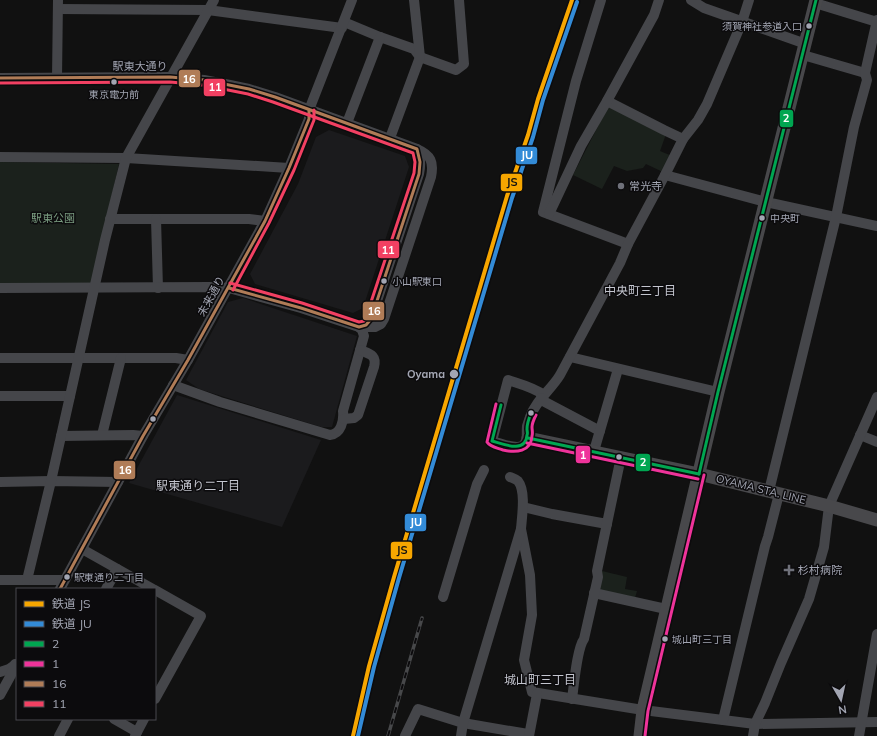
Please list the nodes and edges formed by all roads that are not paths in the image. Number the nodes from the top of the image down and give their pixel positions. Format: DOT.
graph roads {
  1 [pos="214,0"];
  2 [pos="352,0"];
  3 [pos="414,0"];
  4 [pos="459,0"];
  5 [pos="601,0"];
  6 [pos="659,0"];
  7 [pos="691,0"];
  8 [pos="749,0"];
  9 [pos="816,1"];
  10 [pos="58,5"];
  11 [pos="208,10"];
  12 [pos="877,21"];
  13 [pos="742,22"];
  14 [pos="343,25"];
  15 [pos="380,37"];
  16 [pos="804,49"];
  17 [pos="420,57"];
  18 [pos="865,73"];
  19 [pos="170,77"];
  20 [pos="0,78"];
  21 [pos="57,78"];
  22 [pos="607,101"];
  23 [pos="309,110"];
  24 [pos="347,123"];
  25 [pos="390,138"];
  26 [pos="683,138"];
  27 [pos="0,157"];
  28 [pos="126,158"];
  29 [pos="289,168"];
  30 [pos="666,176"];
  31 [pos="766,202"];
  32 [pos="549,214"];
  33 [pos="836,217"];
  34 [pos="110,219"];
  35 [pos="156,219"];
  36 [pos="265,221"];
  37 [pos="877,226"];
  38 [pos="628,244"];
  39 [pos="0,288"];
  40 [pos="94,288"];
  41 [pos="158,288"];
  42 [pos="229,288"];
  43 [pos="359,327"];
  44 [pos="360,350"];
  45 [pos="79,357"];
  46 [pos="570,357"];
  47 [pos="0,358"];
  48 [pos="122,358"];
  49 [pos="188,360"];
  50 [pos="618,369"];
  51 [pos="173,385"];
  52 [pos="718,392"];
  53 [pos="0,396"];
  54 [pos="70,396"];
  55 [pos="542,396"];
  56 [pos="877,397"];
  57 [pos="344,419"];
  58 [pos="600,431"];
  59 [pos="527,432"];
  60 [pos="102,435"];
  61 [pos="860,435"];
  62 [pos="61,436"];
  63 [pos="143,436"];
  64 [pos="877,442"];
  65 [pos="594,451"];
  66 [pos="621,457"];
  67 [pos="484,470"];
  68 [pos="699,474"];
  69 [pos="510,476"];
  70 [pos="51,481"];
  71 [pos="0,482"];
  72 [pos="118,482"];
  73 [pos="774,493"];
  74 [pos="829,506"];
  75 [pos="523,507"];
  76 [pos="877,520"];
  77 [pos="607,524"];
  78 [pos="521,529"];
  79 [pos="82,549"];
  80 [pos="117,569"];
  81 [pos="0,580"];
  82 [pos="27,580"];
  83 [pos="62,585"];
  84 [pos="141,586"];
  85 [pos="107,588"];
  86 [pos="156,591"];
  87 [pos="594,593"];
  88 [pos="443,597"];
  89 [pos="666,609"];
  90 [pos="877,634"];
  91 [pos="876,646"];
  92 [pos="16,664"];
  93 [pos="0,672"];
  94 [pos="537,694"];
  95 [pos="0,695"];
  96 [pos="156,697"];
  97 [pos="572,699"];
  98 [pos="643,710"];
  99 [pos="67,720"];
  100 [pos="115,720"];
  101 [pos="143,720"];
  102 [pos="724,720"];
  103 [pos="862,722"];
  104 [pos="877,722"];
  105 [pos="463,723"];
  106 [pos="755,724"];
  107 [pos="136,734"];
  108 [pos="529,735"];
  109 [pos="59,736"];
  110 [pos="405,736"];
  111 [pos="461,736"];
  112 [pos="640,736"];
  113 [pos="754,736"];
  114 [pos="859,736"];
  1 -- 11 [label="street"];
  2 -- 14 [label="street, 未来通り"];
  3 -- 17 [label="street"];
  4 -- 17 [label="street"];
  5 -- 32 [label="street"];
  6 -- 22 [label="street"];
  7 -- 13 [label="street"];
  8 -- 13 [label="street"];
  9 -- 12 [label="street"];
  9 -- 16 [label="main road"];
  10 -- 11 [label="street"];
  10 -- 21 [label="street"];
  11 -- 14 [label="street"];
  11 -- 19 [label="street"];
  12 -- 18 [label="street"];
  13 -- 16 [label="street"];
  13 -- 26 [label="street"];
  14 -- 15 [label="street"];
  14 -- 23 [label="street, 未来通り"];
  15 -- 17 [label="street"];
  15 -- 24 [label="street"];
  16 -- 18 [label="street"];
  16 -- 31 [label="main road"];
  17 -- 25 [label="street"];
  18 -- 33 [label="street"];
  19 -- 21 [label="street, 駅東大通り"];
  19 -- 23 [label="street, 駅東大通り"];
  19 -- 28 [label="street"];
  20 -- 21 [label="street, 駅東大通り"];
  22 -- 26 [label="street"];
  22 -- 32 [label="street"];
  23 -- 24 [label="street, 駅東大通り"];
  23 -- 29 [label="street, 未来通り"];
  24 -- 25 [label="street, 駅東大通り"];
  25 -- 43 [label="street, 駅東大通り"];
  26 -- 30 [label="street"];
  27 -- 28 [label="street"];
  28 -- 29 [label="street"];
  28 -- 34 [label="street"];
  29 -- 36 [label="street, 未来通り"];
  30 -- 31 [label="street"];
  30 -- 38 [label="street"];
  31 -- 33 [label="street"];
  31 -- 52 [label="main road"];
  32 -- 38 [label="street"];
  33 -- 37 [label="street"];
  33 -- 73 [label="street"];
  34 -- 35 [label="street"];
  34 -- 40 [label="street"];
  35 -- 36 [label="street"];
  35 -- 41 [label="street"];
  36 -- 42 [label="street, 未来通り"];
  38 -- 46 [label="street"];
  39 -- 40 [label="street"];
  40 -- 41 [label="street"];
  40 -- 45 [label="street"];
  41 -- 42 [label="street"];
  42 -- 43 [label="street"];
  42 -- 49 [label="street, 未来通り"];
  43 -- 44 [label="street"];
  44 -- 57 [label="street"];
  44 -- 57 [label="street"];
  45 -- 47 [label="street"];
  45 -- 48 [label="street"];
  45 -- 54 [label="street"];
  46 -- 50 [label="street"];
  46 -- 55 [label="street"];
  48 -- 49 [label="street"];
  48 -- 60 [label="street"];
  49 -- 51 [label="street, 未来通り"];
  50 -- 52 [label="street"];
  50 -- 58 [label="street"];
  51 -- 57 [label="street"];
  51 -- 63 [label="street, 未来通り"];
  52 -- 68 [label="main road"];
  53 -- 54 [label="street"];
  54 -- 62 [label="street"];
  55 -- 58 [label="street"];
  55 -- 59 [label="street"];
  55 -- 59 [label="street"];
  56 -- 61 [label="street"];
  58 -- 65 [label="street"];
  59 -- 65 [label="main road, OYAMA STA. LINE"];
  60 -- 62 [label="street"];
  60 -- 63 [label="street"];
  61 -- 64 [label="street"];
  61 -- 74 [label="street"];
  62 -- 70 [label="street"];
  63 -- 72 [label="street, 未来通り"];
  65 -- 66 [label="main road, OYAMA STA. LINE"];
  66 -- 68 [label="main road, OYAMA STA. LINE"];
  66 -- 77 [label="street"];
  67 -- 88 [label="street"];
  68 -- 73 [label="main road, OYAMA STA. LINE"];
  68 -- 89 [label="main road"];
  69 -- 75 [label="street"];
  70 -- 71 [label="street"];
  70 -- 72 [label="street"];
  70 -- 82 [label="street"];
  72 -- 79 [label="street, 未来通り"];
  73 -- 74 [label="main road, OYAMA STA. LINE"];
  73 -- 102 [label="street"];
  74 -- 76 [label="main road, OYAMA STA. LINE"];
  74 -- 106 [label="street"];
  75 -- 77 [label="street"];
  75 -- 78 [label="street"];
  77 -- 87 [label="street"];
  78 -- 94 [label="street"];
  78 -- 105 [label="street"];
  79 -- 80 [label="street"];
  79 -- 83 [label="street, 未来通り"];
  80 -- 84 [label="street"];
  80 -- 85 [label="street"];
  81 -- 82 [label="street"];
  82 -- 83 [label="street"];
  86 -- 96 [label="street"];
  87 -- 89 [label="street"];
  87 -- 97 [label="street"];
  89 -- 98 [label="main road"];
  90 -- 91 [label="street"];
  91 -- 103 [label="street"];
  92 -- 93 [label="street"];
  92 -- 95 [label="street"];
  94 -- 97 [label="street"];
  94 -- 108 [label="street"];
  97 -- 98 [label="street"];
  98 -- 102 [label="street"];
  98 -- 112 [label="main road"];
  99 -- 109 [label="street"];
  100 -- 107 [label="street"];
  101 -- 107 [label="street"];
  102 -- 106 [label="street"];
  103 -- 104 [label="street"];
  103 -- 106 [label="street"];
  103 -- 114 [label="street"];
  105 -- 108 [label="street"];
  105 -- 110 [label="street"];
  105 -- 111 [label="street"];
  106 -- 113 [label="street"];
}
